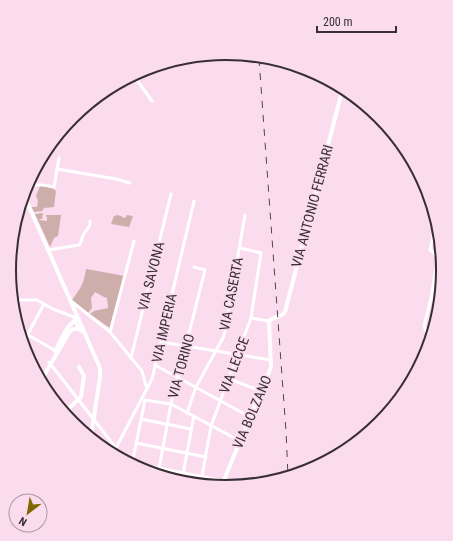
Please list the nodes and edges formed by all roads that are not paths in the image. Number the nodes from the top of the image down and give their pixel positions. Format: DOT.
graph roads {
  1 [pos="137,80"];
  2 [pos="341,94"];
  3 [pos="152,101"];
  4 [pos="59,158"];
  5 [pos="57,169"];
  6 [pos="130,183"];
  7 [pos="34,185"];
  8 [pos="171,194"];
  9 [pos="194,201"];
  10 [pos="27,202"];
  11 [pos="245,215"];
  12 [pos="90,221"];
  13 [pos="434,233"];
  14 [pos="134,241"];
  15 [pos="240,248"];
  16 [pos="48,250"];
  17 [pos="437,256"];
  18 [pos="437,262"];
  19 [pos="194,267"];
  20 [pos="18,300"];
  21 [pos="71,301"];
  22 [pos="44,304"];
  23 [pos="80,308"];
  24 [pos="75,310"];
  25 [pos="85,312"];
  26 [pos="78,318"];
  27 [pos="251,318"];
  28 [pos="74,320"];
  29 [pos="269,321"];
  30 [pos="80,330"];
  31 [pos="84,332"];
  32 [pos="110,332"];
  33 [pos="28,335"];
  34 [pos="427,335"];
  35 [pos="161,342"];
  36 [pos="187,346"];
  37 [pos="56,351"];
  38 [pos="216,351"];
  39 [pos="238,355"];
  40 [pos="131,358"];
  41 [pos="271,360"];
  42 [pos="50,363"];
  43 [pos="155,365"];
  44 [pos="79,368"];
  45 [pos="44,375"];
  46 [pos="178,378"];
  47 [pos="229,379"];
  48 [pos="196,388"];
  49 [pos="147,389"];
  50 [pos="261,391"];
  51 [pos="79,400"];
  52 [pos="220,401"];
  53 [pos="171,404"];
  54 [pos="68,409"];
  55 [pos="187,413"];
  56 [pos="194,416"];
  57 [pos="250,417"];
  58 [pos="93,418"];
  59 [pos="141,419"];
  60 [pos="167,424"];
  61 [pos="211,426"];
  62 [pos="191,429"];
  63 [pos="91,432"];
  64 [pos="240,441"];
  65 [pos="136,443"];
  66 [pos="113,448"];
  67 [pos="163,449"];
  68 [pos="116,450"];
  69 [pos="186,453"];
  70 [pos="206,456"];
  71 [pos="133,459"];
  72 [pos="149,466"];
  73 [pos="159,468"];
  74 [pos="183,473"];
  75 [pos="182,476"];
  76 [pos="202,476"];
  77 [pos="223,481"];
  1 -- 3 [label="street"];
  2 -- 29 [label="street, VIA ANTONIO FERRARI"];
  4 -- 5 [label="street"];
  5 -- 6 [label="street"];
  5 -- 7 [label="street"];
  8 -- 40 [label="street, VIA SAVONA"];
  9 -- 35 [label="street, VIA IMPERIA"];
  10 -- 16 [label="street"];
  11 -- 15 [label="street, VIA CASERTA"];
  12 -- 16 [label="street"];
  13 -- 17 [label="street"];
  14 -- 32 [label="street"];
  15 -- 27 [label="street, VIA LECCE"];
  15 -- 38 [label="street, VIA CASERTA"];
  16 -- 21 [label="street"];
  18 -- 34 [label="street"];
  19 -- 36 [label="street, VIA TORINO"];
  20 -- 22 [label="street"];
  21 -- 23 [label="street"];
  21 -- 24 [label="street"];
  22 -- 26 [label="street"];
  22 -- 33 [label="street"];
  23 -- 24 [label="street"];
  23 -- 25 [label="street"];
  24 -- 25 [label="street"];
  24 -- 26 [label="street"];
  25 -- 26 [label="street"];
  25 -- 32 [label="street"];
  26 -- 28 [label="street"];
  26 -- 31 [label="street"];
  27 -- 29 [label="street"];
  27 -- 39 [label="street, VIA LECCE"];
  28 -- 30 [label="street"];
  28 -- 37 [label="street"];
  29 -- 41 [label="street, VIA BOLZANO"];
  30 -- 31 [label="street"];
  30 -- 37 [label="street"];
  31 -- 58 [label="street"];
  32 -- 40 [label="street"];
  33 -- 37 [label="street"];
  35 -- 36 [label="street"];
  35 -- 43 [label="street, VIA IMPERIA"];
  36 -- 38 [label="street"];
  36 -- 46 [label="street, VIA TORINO"];
  37 -- 42 [label="street"];
  38 -- 39 [label="street"];
  38 -- 48 [label="street, VIA CASERTA"];
  39 -- 41 [label="street"];
  39 -- 47 [label="street, VIA LECCE"];
  40 -- 49 [label="street"];
  41 -- 50 [label="street, VIA BOLZANO"];
  42 -- 45 [label="street"];
  42 -- 51 [label="street"];
  43 -- 46 [label="street"];
  43 -- 49 [label="street, VIA IMPERIA"];
  44 -- 51 [label="street"];
  46 -- 48 [label="street"];
  46 -- 53 [label="street, VIA TORINO"];
  47 -- 50 [label="street"];
  47 -- 52 [label="street, VIA LECCE"];
  48 -- 52 [label="street"];
  48 -- 55 [label="street, VIA CASERTA"];
  49 -- 68 [label="street, VIA IMPERIA"];
  50 -- 57 [label="street, VIA BOLZANO"];
  51 -- 54 [label="street"];
  51 -- 58 [label="street"];
  52 -- 57 [label="street"];
  52 -- 61 [label="street, VIA LECCE"];
  53 -- 55 [label="street"];
  53 -- 59 [label="street"];
  53 -- 60 [label="street, VIA TORINO"];
  55 -- 56 [label="street"];
  56 -- 61 [label="street"];
  56 -- 62 [label="street"];
  57 -- 64 [label="street, VIA BOLZANO"];
  58 -- 63 [label="street"];
  58 -- 66 [label="street"];
  59 -- 60 [label="street"];
  59 -- 65 [label="street"];
  60 -- 62 [label="street"];
  60 -- 67 [label="street, VIA TORINO"];
  61 -- 64 [label="street"];
  61 -- 70 [label="street, VIA LECCE"];
  62 -- 69 [label="street"];
  64 -- 77 [label="street, VIA BOLZANO"];
  65 -- 67 [label="street"];
  65 -- 71 [label="street"];
  67 -- 69 [label="street"];
  67 -- 73 [label="street, VIA TORINO"];
  69 -- 70 [label="street"];
  69 -- 74 [label="street"];
  70 -- 76 [label="street, VIA LECCE"];
  72 -- 73 [label="street"];
  73 -- 74 [label="street"];
  74 -- 75 [label="street"];
  74 -- 76 [label="street"];
  76 -- 77 [label="street"];
}
